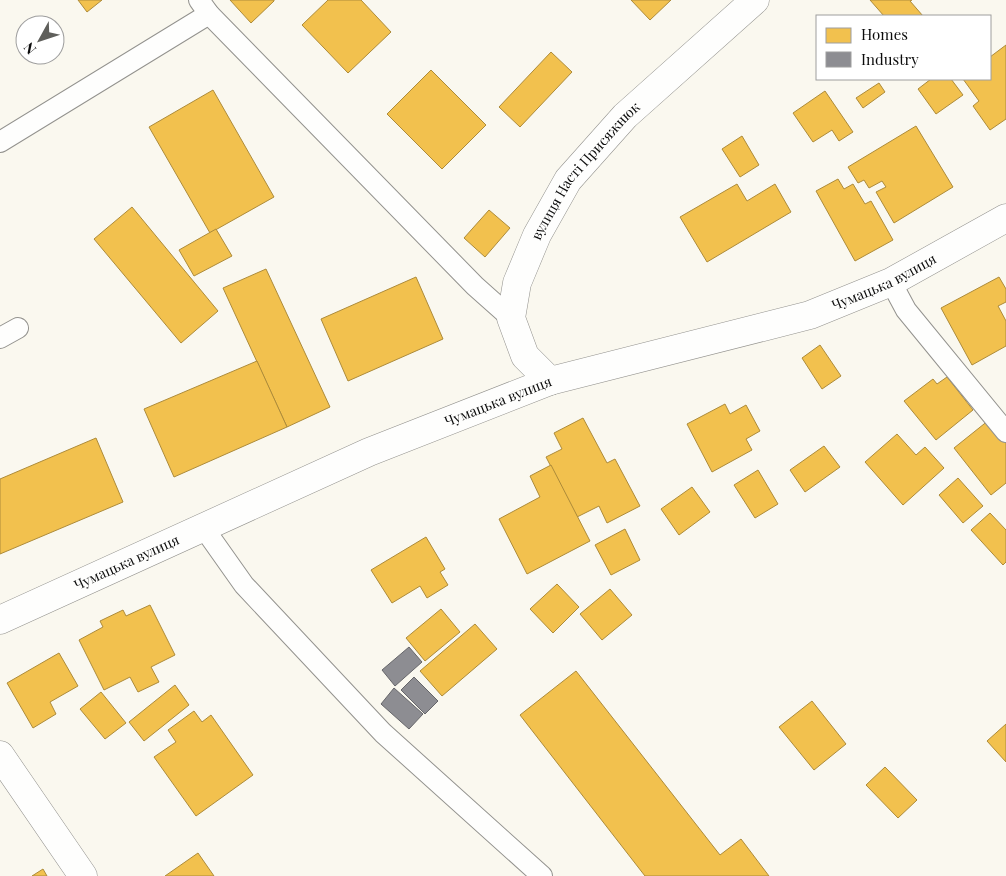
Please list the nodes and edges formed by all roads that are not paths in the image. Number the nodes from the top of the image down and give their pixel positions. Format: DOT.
graph roads {
  1 [pos="755,0"];
  2 [pos="204,7"];
  3 [pos="0,142"];
  4 [pos="1006,218"];
  5 [pos="890,282"];
  6 [pos="511,318"];
  7 [pos="18,328"];
  8 [pos="0,338"];
  9 [pos="550,381"];
  10 [pos="1006,432"];
  11 [pos="203,528"];
  12 [pos="0,620"];
  13 [pos="0,755"];
  14 [pos="83,876"];
  15 [pos="542,876"];
  1 -- 6 [label="street, вулиця Насті Присяжнюк"];
  2 -- 3 [label="lane"];
  2 -- 6 [label="lane"];
  4 -- 5 [label="street, Чумацька вулиця"];
  5 -- 9 [label="street, Чумацька вулиця"];
  5 -- 10 [label="lane"];
  6 -- 9 [label="street, вулиця Насті Присяжнюк"];
  7 -- 8 [label="lane"];
  9 -- 11 [label="street, Чумацька вулиця"];
  11 -- 12 [label="street, Чумацька вулиця"];
  11 -- 15 [label="lane"];
  13 -- 14 [label="street"];
}
